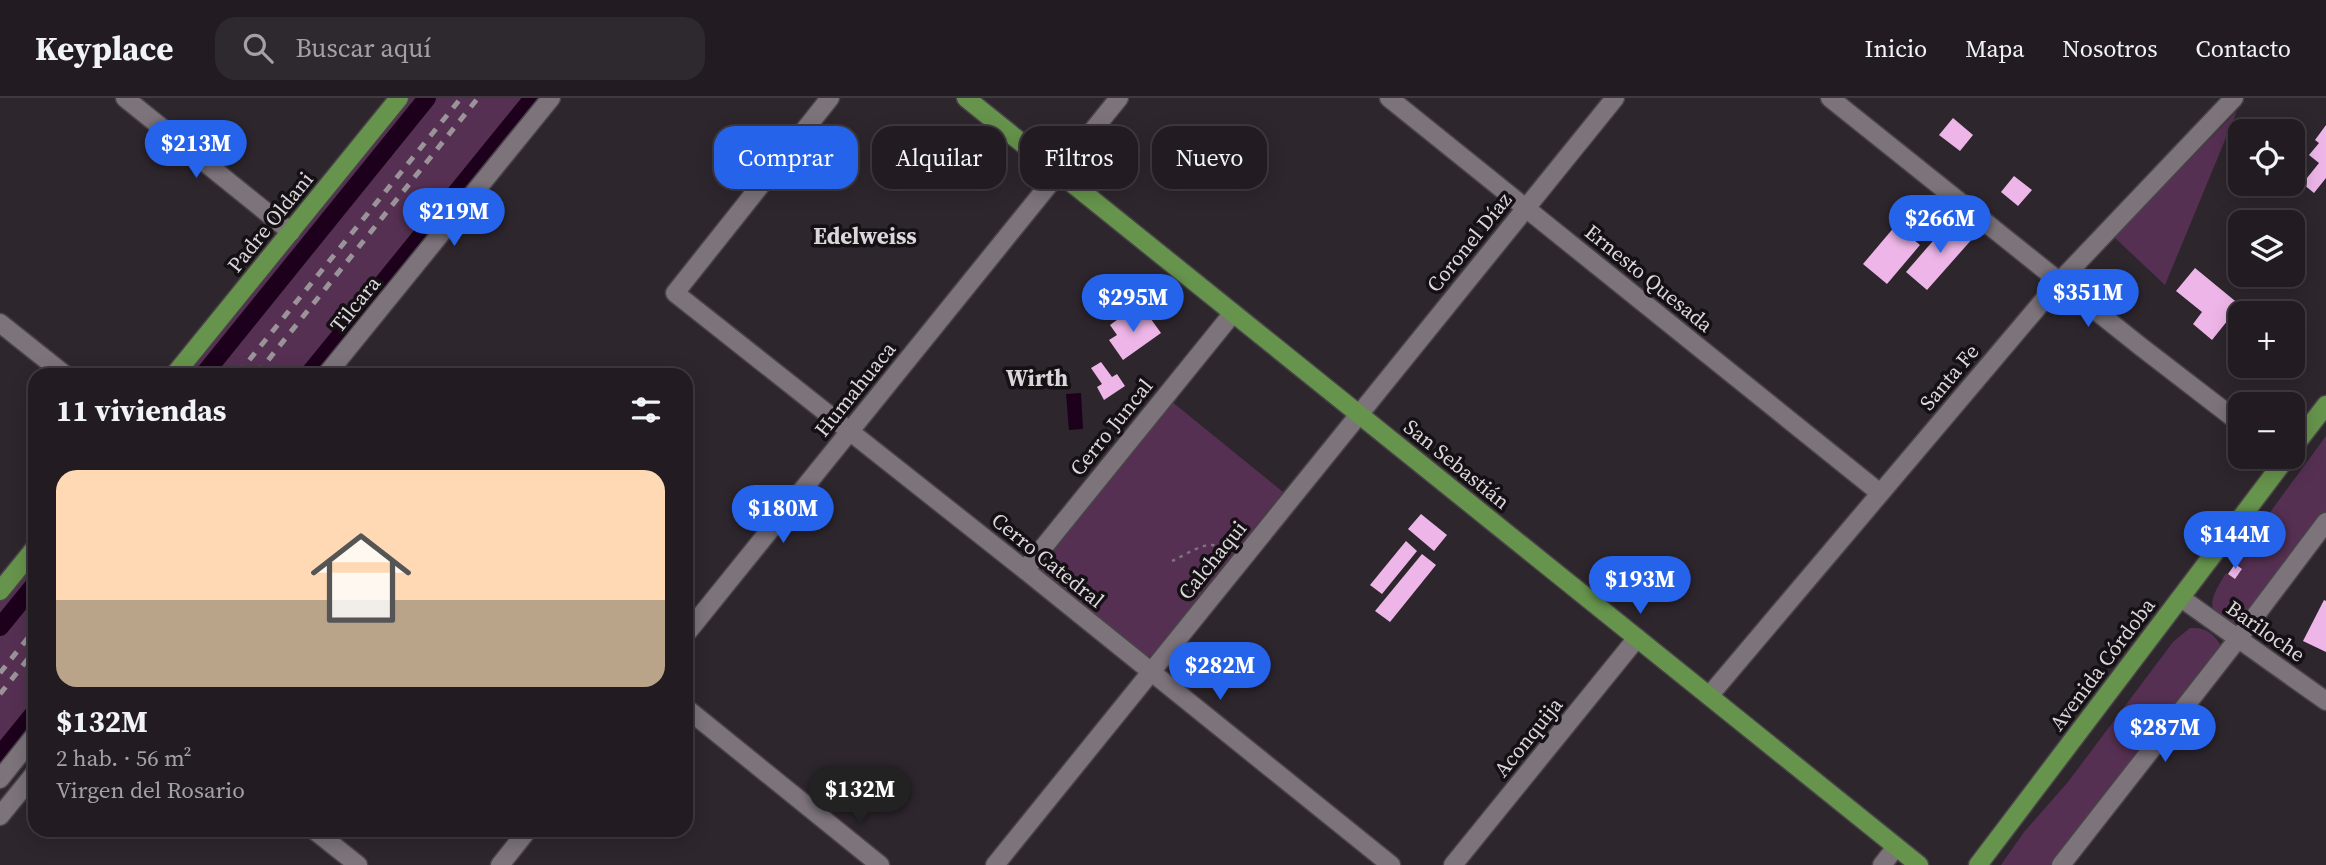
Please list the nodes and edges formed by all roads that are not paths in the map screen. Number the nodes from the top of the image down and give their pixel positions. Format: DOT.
graph roads {
  1 [pos="125,98"];
  2 [pos="399,98"];
  3 [pos="551,98"];
  4 [pos="830,98"];
  5 [pos="966,98"];
  6 [pos="1119,98"];
  7 [pos="1389,98"];
  8 [pos="1615,98"];
  9 [pos="1830,98"];
  10 [pos="2234,98"];
  11 [pos="1096,126"];
  12 [pos="1020,141"];
  13 [pos="1045,189"];
  14 [pos="1080,189"];
  15 [pos="1526,208"];
  16 [pos="291,232"];
  17 [pos="2059,282"];
  18 [pos="1233,313"];
  19 [pos="0,323"];
  20 [pos="56,368"];
  21 [pos="180,368"];
  22 [pos="332,368"];
  23 [pos="2326,405"];
  24 [pos="1359,414"];
  25 [pos="2228,414"];
  26 [pos="850,431"];
  27 [pos="2305,432"];
  28 [pos="2277,469"];
  29 [pos="1880,493"];
  30 [pos="2326,522"];
  31 [pos="28,557"];
  32 [pos="1025,570"];
  33 [pos="0,592"];
  34 [pos="2181,598"];
  35 [pos="693,625"];
  36 [pos="1637,638"];
  37 [pos="2238,640"];
  38 [pos="1151,671"];
  39 [pos="1709,696"];
  40 [pos="2326,701"];
  41 [pos="693,714"];
  42 [pos="28,744"];
  43 [pos="0,779"];
  44 [pos="28,782"];
  45 [pos="0,816"];
  46 [pos="323,837"];
  47 [pos="522,837"];
  48 [pos="1896,847"];
  49 [pos="358,865"];
  50 [pos="499,865"];
  51 [pos="880,865"];
  52 [pos="995,865"];
  53 [pos="1391,865"];
  54 [pos="1453,865"];
  55 [pos="1882,865"];
  56 [pos="1919,865"];
  57 [pos="1978,865"];
  58 [pos="2062,865"];
  1 -- 16 [label="street"];
  2 -- 16 [label="main road, Padre Oldani"];
  3 -- 22 [label="street, Tilcara"];
  4 -- 26 [label="street, Cerro Catedral"];
  5 -- 12 [label="main road, San Sebastián"];
  6 -- 11 [label="street, Humahuaca"];
  7 -- 15 [label="street, Ernesto Quesada"];
  8 -- 15 [label="street, Coronel Díaz"];
  9 -- 17 [label="street"];
  10 -- 17 [label="street, Santa Fe"];
  13 -- 26 [label="street, Humahuaca"];
  14 -- 18 [label="main road, San Sebastián"];
  15 -- 24 [label="street, Coronel Díaz"];
  15 -- 29 [label="street, Ernesto Quesada"];
  16 -- 21 [label="main road, Padre Oldani"];
  17 -- 25 [label="street"];
  17 -- 29 [label="street, Santa Fe"];
  18 -- 24 [label="main road, San Sebastián"];
  18 -- 32 [label="street, Cerro Juncal"];
  19 -- 20 [label="street"];
  23 -- 27 [label="main road, Avenida Córdoba"];
  24 -- 36 [label="main road, San Sebastián"];
  24 -- 38 [label="street, Calchaqui"];
  26 -- 32 [label="street, Cerro Catedral"];
  26 -- 35 [label="street, Humahuaca"];
  28 -- 34 [label="main road, Avenida Córdoba"];
  29 -- 39 [label="street, Santa Fe"];
  30 -- 37 [label="street"];
  31 -- 33 [label="main road"];
  32 -- 38 [label="street, Cerro Catedral"];
  34 -- 37 [label="street, Bariloche"];
  34 -- 57 [label="main road, Avenida Córdoba"];
  36 -- 39 [label="main road, San Sebastián"];
  36 -- 54 [label="street, Aconquija"];
  37 -- 40 [label="street, Bariloche"];
  37 -- 58 [label="street"];
  38 -- 52 [label="street, Calchaqui"];
  38 -- 53 [label="street, Cerro Catedral"];
  39 -- 48 [label="main road, San Sebastián"];
  41 -- 51 [label="street"];
  42 -- 43 [label="street"];
  44 -- 45 [label="street"];
  46 -- 49 [label="street"];
  47 -- 50 [label="street"];
  48 -- 55 [label="street"];
  48 -- 56 [label="main road, San Sebastián"];
}
